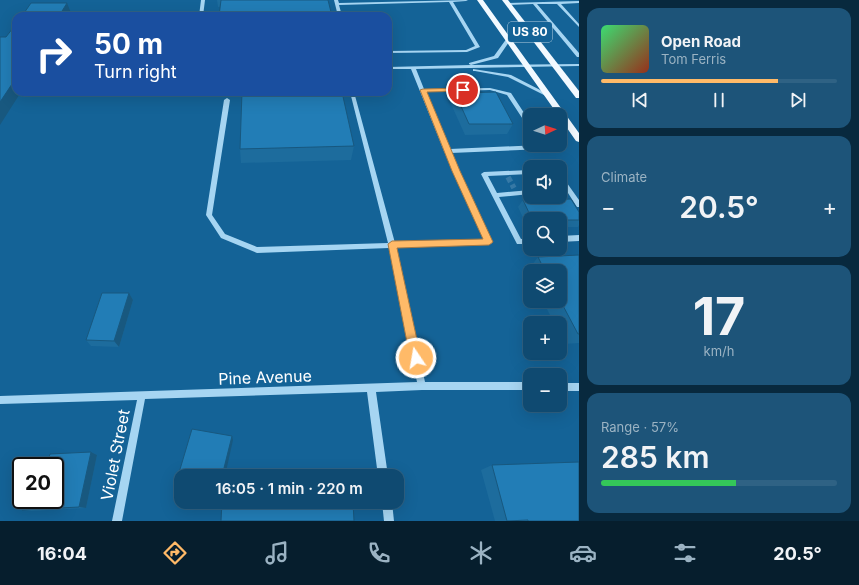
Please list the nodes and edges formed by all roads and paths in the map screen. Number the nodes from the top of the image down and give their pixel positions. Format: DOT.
graph roads {
  1 [pos="203,0"];
  2 [pos="450,0"];
  3 [pos="466,0"];
  4 [pos="480,0"];
  5 [pos="337,2"];
  6 [pos="506,2"];
  7 [pos="579,2"];
  8 [pos="534,3"];
  9 [pos="558,3"];
  10 [pos="202,12"];
  11 [pos="339,12"];
  12 [pos="579,26"];
  13 [pos="509,39"];
  14 [pos="392,52"];
  15 [pos="579,56"];
  16 [pos="555,65"];
  17 [pos="579,65"];
  18 [pos="528,66"];
  19 [pos="457,67"];
  20 [pos="392,68"];
  21 [pos="413,68"];
  22 [pos="423,90"];
  23 [pos="548,95"];
  24 [pos="353,96"];
  25 [pos="579,96"];
  26 [pos="227,100"];
  27 [pos="523,115"];
  28 [pos="579,139"];
  29 [pos="523,148"];
  30 [pos="448,150"];
  31 [pos="523,173"];
  32 [pos="567,187"];
  33 [pos="570,191"];
  34 [pos="523,192"];
  35 [pos="494,195"];
  36 [pos="579,205"];
  37 [pos="579,238"];
  38 [pos="567,239"];
  39 [pos="523,242"];
  40 [pos="392,244"];
  41 [pos="422,386"];
  42 [pos="523,386"];
  43 [pos="567,386"];
  44 [pos="579,387"];
  45 [pos="371,389"];
  46 [pos="142,395"];
  47 [pos="0,400"];
  48 [pos="382,469"];
  49 [pos="388,509"];
  50 [pos="117,521"];
  51 [pos="389,521"];
  1 -- 10 [label="street"];
  2 -- 3 [label="street"];
  2 -- 5 [label="street"];
  2 -- 14 [label="street"];
  4 -- 13 [label="main road, US 80"];
  5 -- 11 [label="street"];
  6 -- 8 [label="street"];
  6 -- 16 [label="main road, US 80"];
  7 -- 9 [label="street"];
  8 -- 9 [label="street"];
  8 -- 15 [label="street"];
  9 -- 12 [label="street"];
  13 -- 18 [label="main road, US 80"];
  13 -- 19 [label="street"];
  16 -- 17 [label="street"];
  16 -- 18 [label="street"];
  16 -- 25 [label="main road, US 80"];
  18 -- 19 [label="street"];
  18 -- 23 [label="main road, US 80"];
  19 -- 21 [label="street"];
  19 -- 23 [label="street"];
  20 -- 21 [label="street"];
  21 -- 22 [label="street"];
  22 -- 27 [label="street"];
  22 -- 30 [label="street"];
  23 -- 28 [label="main road, US 80"];
  24 -- 40 [label="street"];
  26 -- 40 [label="street"];
  29 -- 30 [label="street"];
  30 -- 40 [label="street"];
  31 -- 35 [label="street"];
  32 -- 33 [label="street"];
  33 -- 36 [label="street"];
  34 -- 35 [label="street"];
  35 -- 39 [label="street"];
  37 -- 38 [label="street"];
  40 -- 41 [label="street"];
  41 -- 42 [label="street, Pine Avenue"];
  41 -- 45 [label="street, Pine Avenue"];
  43 -- 44 [label="street"];
  45 -- 46 [label="street, Pine Avenue"];
  45 -- 48 [label="street"];
  46 -- 47 [label="street, Pine Avenue"];
  46 -- 50 [label="street, Violet Street"];
  49 -- 51 [label="street"];
}
